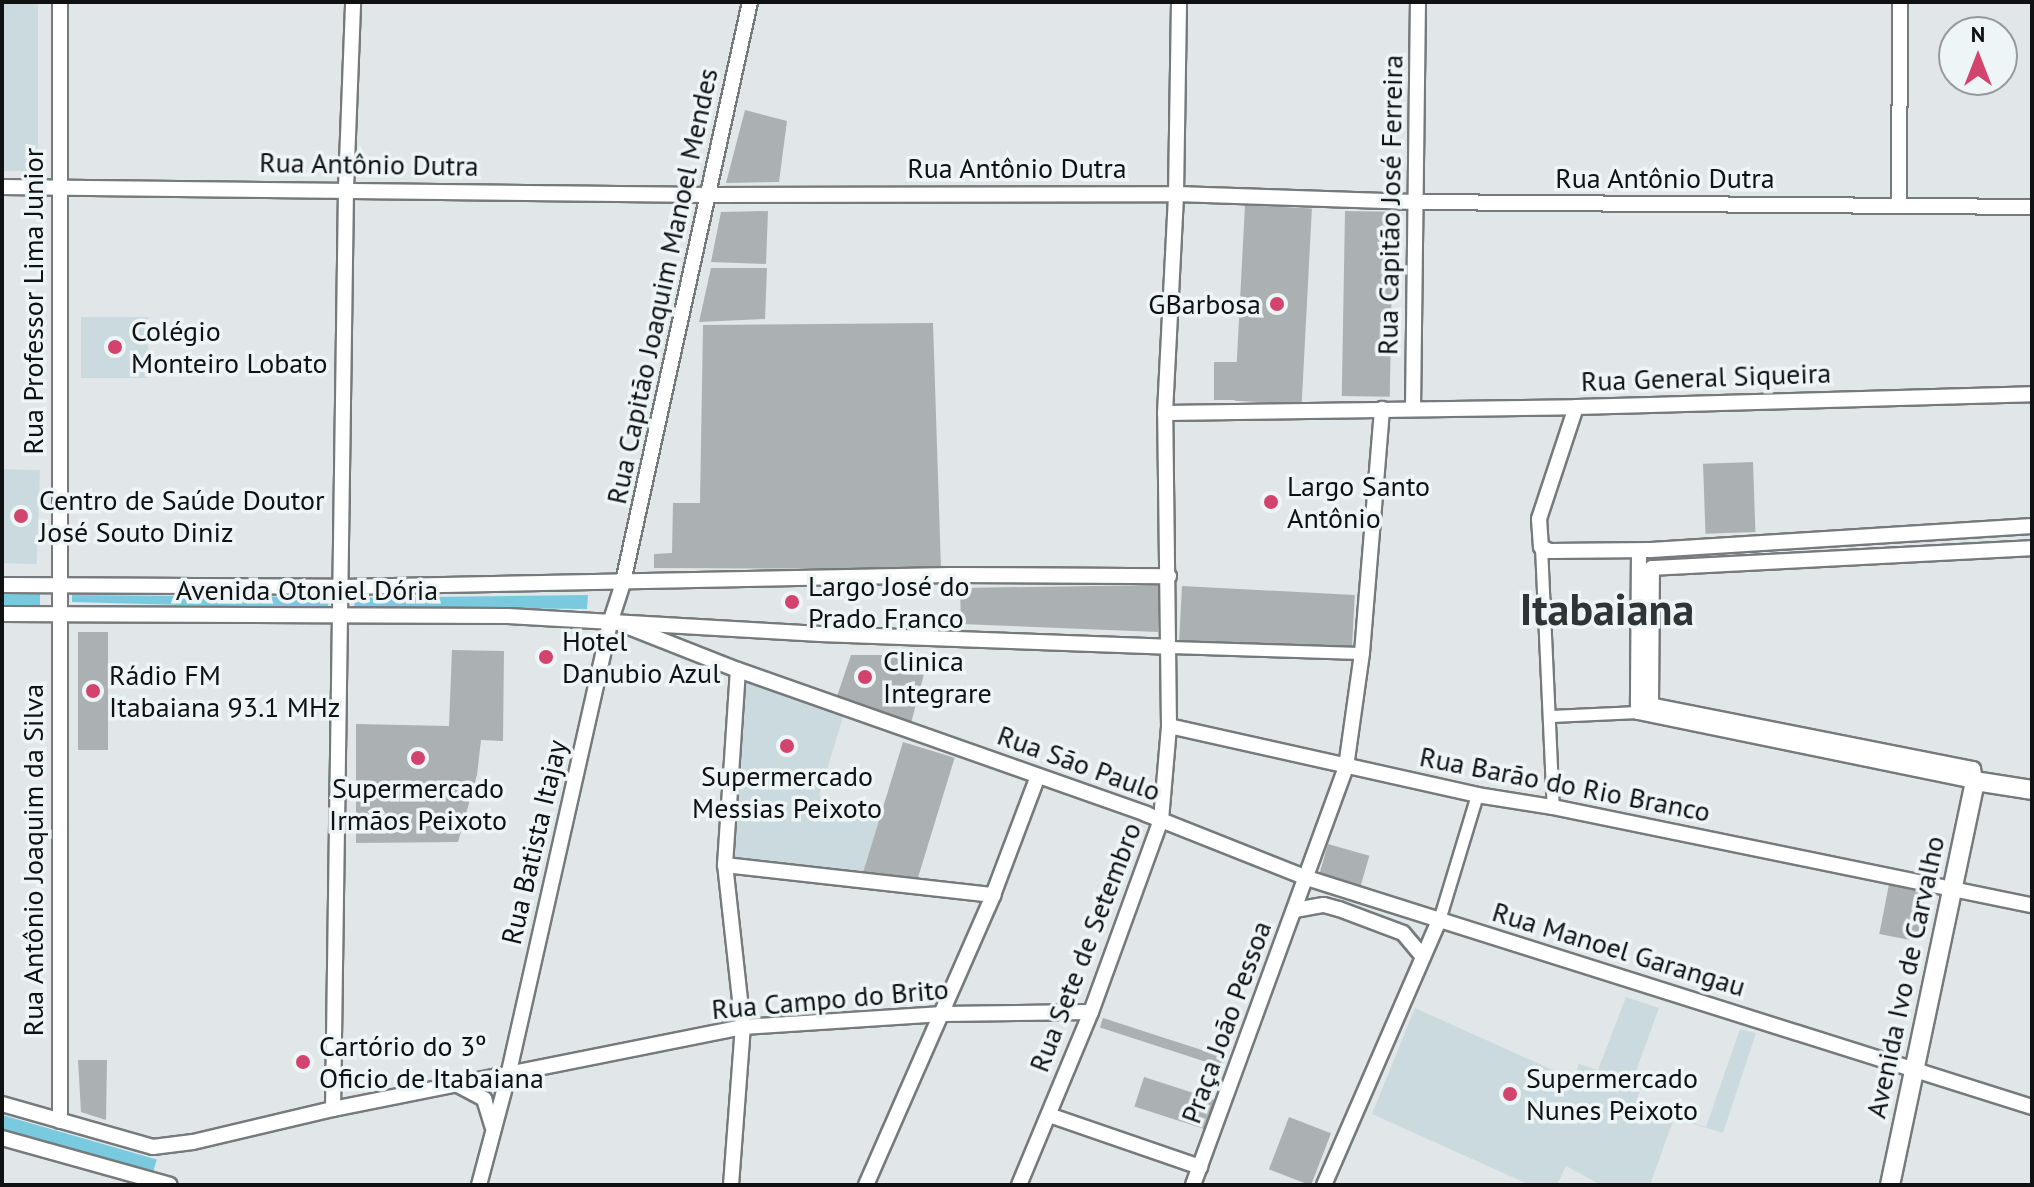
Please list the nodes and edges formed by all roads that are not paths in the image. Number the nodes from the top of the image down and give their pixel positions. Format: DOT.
graph roads {
  1 [pos="60,2"];
  2 [pos="353,2"];
  3 [pos="750,2"];
  4 [pos="1179,2"];
  5 [pos="1418,2"];
  6 [pos="1900,2"];
  7 [pos="2,187"];
  8 [pos="60,188"];
  9 [pos="346,188"];
  10 [pos="1176,194"];
  11 [pos="709,195"];
  12 [pos="1415,202"];
  13 [pos="1899,205"];
  14 [pos="2032,207"];
  15 [pos="2032,394"];
  16 [pos="1576,407"];
  17 [pos="1382,409"];
  18 [pos="1413,409"];
  19 [pos="1165,413"];
  20 [pos="2032,526"];
  21 [pos="2011,528"];
  22 [pos="1859,534"];
  23 [pos="2032,548"];
  24 [pos="1545,549"];
  25 [pos="2012,549"];
  26 [pos="1645,550"];
  27 [pos="1860,557"];
  28 [pos="1652,568"];
  29 [pos="1169,576"];
  30 [pos="623,582"];
  31 [pos="2,585"];
  32 [pos="342,587"];
  33 [pos="58,599"];
  34 [pos="2,614"];
  35 [pos="342,617"];
  36 [pos="611,620"];
  37 [pos="1645,634"];
  38 [pos="1168,647"];
  39 [pos="1362,653"];
  40 [pos="738,670"];
  41 [pos="1645,708"];
  42 [pos="1551,716"];
  43 [pos="1169,726"];
  44 [pos="1346,767"];
  45 [pos="1974,775"];
  46 [pos="1038,776"];
  47 [pos="2032,790"];
  48 [pos="1477,795"];
  49 [pos="1553,807"];
  50 [pos="1161,820"];
  51 [pos="725,865"];
  52 [pos="1307,878"];
  53 [pos="1953,887"];
  54 [pos="993,895"];
  55 [pos="2032,905"];
  56 [pos="1295,910"];
  57 [pos="1439,920"];
  58 [pos="1423,957"];
  59 [pos="1091,1012"];
  60 [pos="943,1014"];
  61 [pos="743,1027"];
  62 [pos="1915,1070"];
  63 [pos="508,1076"];
  64 [pos="457,1084"];
  65 [pos="2,1104"];
  66 [pos="2032,1107"];
  67 [pos="333,1109"];
  68 [pos="1049,1115"];
  69 [pos="60,1121"];
  70 [pos="493,1131"];
  71 [pos="2,1138"];
  72 [pos="1200,1167"];
  73 [pos="170,1185"];
  74 [pos="479,1185"];
  75 [pos="731,1185"];
  76 [pos="866,1185"];
  77 [pos="1019,1185"];
  78 [pos="1193,1185"];
  79 [pos="1324,1185"];
  80 [pos="1890,1185"];
  1 -- 8 [label="street, Rua Professor Lima Junior"];
  2 -- 9 [label="street"];
  3 -- 11 [label="street, Rua Capitão Joaquim Manoel Mendes"];
  4 -- 10 [label="street"];
  5 -- 12 [label="street, Rua Capitão José Ferreira"];
  6 -- 13 [label="street"];
  7 -- 8 [label="street, Rua Antônio Dutra"];
  8 -- 9 [label="street, Rua Antônio Dutra"];
  8 -- 33 [label="street, Rua Professor Lima Junior"];
  9 -- 11 [label="street, Rua Antônio Dutra"];
  9 -- 32 [label="street"];
  10 -- 11 [label="street, Rua Antônio Dutra"];
  10 -- 12 [label="street, Rua Antônio Dutra"];
  10 -- 19 [label="street"];
  11 -- 30 [label="street, Rua Capitão Joaquim Manoel Mendes"];
  12 -- 13 [label="street, Rua Antônio Dutra"];
  12 -- 18 [label="street, Rua Capitão José Ferreira"];
  13 -- 14 [label="street, Rua Antônio Dutra"];
  15 -- 16 [label="street, Rua General Siqueira"];
  16 -- 18 [label="street, Rua General Siqueira"];
  16 -- 24 [label="street"];
  17 -- 18 [label="street, Rua General Siqueira"];
  17 -- 19 [label="street"];
  17 -- 39 [label="street, Praça João Pessoa"];
  19 -- 29 [label="street"];
  20 -- 21 [label="street"];
  21 -- 22 [label="street"];
  21 -- 25 [label="street"];
  22 -- 26 [label="street"];
  22 -- 27 [label="street"];
  23 -- 25 [label="street"];
  24 -- 26 [label="street"];
  24 -- 42 [label="street"];
  25 -- 27 [label="street"];
  26 -- 28 [label="street"];
  26 -- 37 [label="street"];
  27 -- 28 [label="street"];
  28 -- 37 [label="street"];
  29 -- 30 [label="street, Avenida Otoniel Dória"];
  29 -- 38 [label="street, Rua Sete de Setembro"];
  30 -- 32 [label="street, Avenida Otoniel Dória"];
  30 -- 36 [label="street, Rua Capitão Joaquim Manoel Mendes"];
  31 -- 33 [label="street, Avenida Otoniel Dória"];
  32 -- 33 [label="street, Avenida Otoniel Dória"];
  32 -- 35 [label="street"];
  33 -- 34 [label="street, Avenida Otoniel Dória"];
  33 -- 35 [label="street, Avenida Otoniel Dória"];
  33 -- 69 [label="street, Rua Antônio Joaquim da Silva"];
  35 -- 36 [label="street, Avenida Otoniel Dória"];
  35 -- 67 [label="street"];
  36 -- 38 [label="street, Avenida Otoniel Dória"];
  36 -- 40 [label="street, Rua São Paulo"];
  36 -- 63 [label="street, Rua Batista Itajay"];
  37 -- 41 [label="street"];
  38 -- 39 [label="street"];
  38 -- 43 [label="street, Rua Sete de Setembro"];
  39 -- 44 [label="street, Praça João Pessoa"];
  40 -- 46 [label="street, Rua São Paulo"];
  40 -- 51 [label="street"];
  41 -- 42 [label="street"];
  41 -- 45 [label="street"];
  42 -- 49 [label="street"];
  43 -- 44 [label="street, Rua Barão do Rio Branco"];
  43 -- 50 [label="street, Rua Sete de Setembro"];
  44 -- 48 [label="street, Rua Barão do Rio Branco"];
  44 -- 52 [label="street, Praça João Pessoa"];
  45 -- 47 [label="street"];
  45 -- 53 [label="street, Avenida Ivo de Carvalho"];
  46 -- 50 [label="street, Rua São Paulo"];
  46 -- 54 [label="street"];
  48 -- 49 [label="street, Rua Barão do Rio Branco"];
  48 -- 57 [label="street"];
  49 -- 53 [label="street, Rua Barão do Rio Branco"];
  50 -- 52 [label="street, Rua São Paulo"];
  50 -- 59 [label="street, Rua Sete de Setembro"];
  51 -- 54 [label="street"];
  51 -- 61 [label="street"];
  52 -- 56 [label="street, Praça João Pessoa"];
  52 -- 57 [label="street, Rua Manoel Garangau"];
  53 -- 55 [label="street, Rua Barão do Rio Branco"];
  53 -- 62 [label="street, Avenida Ivo de Carvalho"];
  54 -- 60 [label="street"];
  56 -- 58 [label="street"];
  56 -- 72 [label="street, Praça João Pessoa"];
  57 -- 58 [label="street"];
  57 -- 62 [label="street, Rua Manoel Garangau"];
  58 -- 79 [label="street"];
  59 -- 60 [label="street, Rua Campo do Brito"];
  59 -- 68 [label="street, Rua Sete de Setembro"];
  60 -- 61 [label="street, Rua Campo do Brito"];
  60 -- 76 [label="street"];
  61 -- 63 [label="street, Rua Campo do Brito"];
  61 -- 75 [label="street"];
  62 -- 66 [label="street, Rua Manoel Garangau"];
  62 -- 80 [label="street, Avenida Ivo de Carvalho"];
  63 -- 64 [label="street, Rua Campo do Brito"];
  63 -- 70 [label="street, Rua Batista Itajay"];
  64 -- 67 [label="street, Rua Campo do Brito"];
  64 -- 70 [label="street"];
  65 -- 69 [label="street"];
  67 -- 69 [label="street, Rua Campo do Brito"];
  68 -- 72 [label="street"];
  68 -- 77 [label="street, Rua Sete de Setembro"];
  70 -- 74 [label="street, Rua Batista Itajay"];
  71 -- 73 [label="street"];
  72 -- 78 [label="street, Praça João Pessoa"];
}
